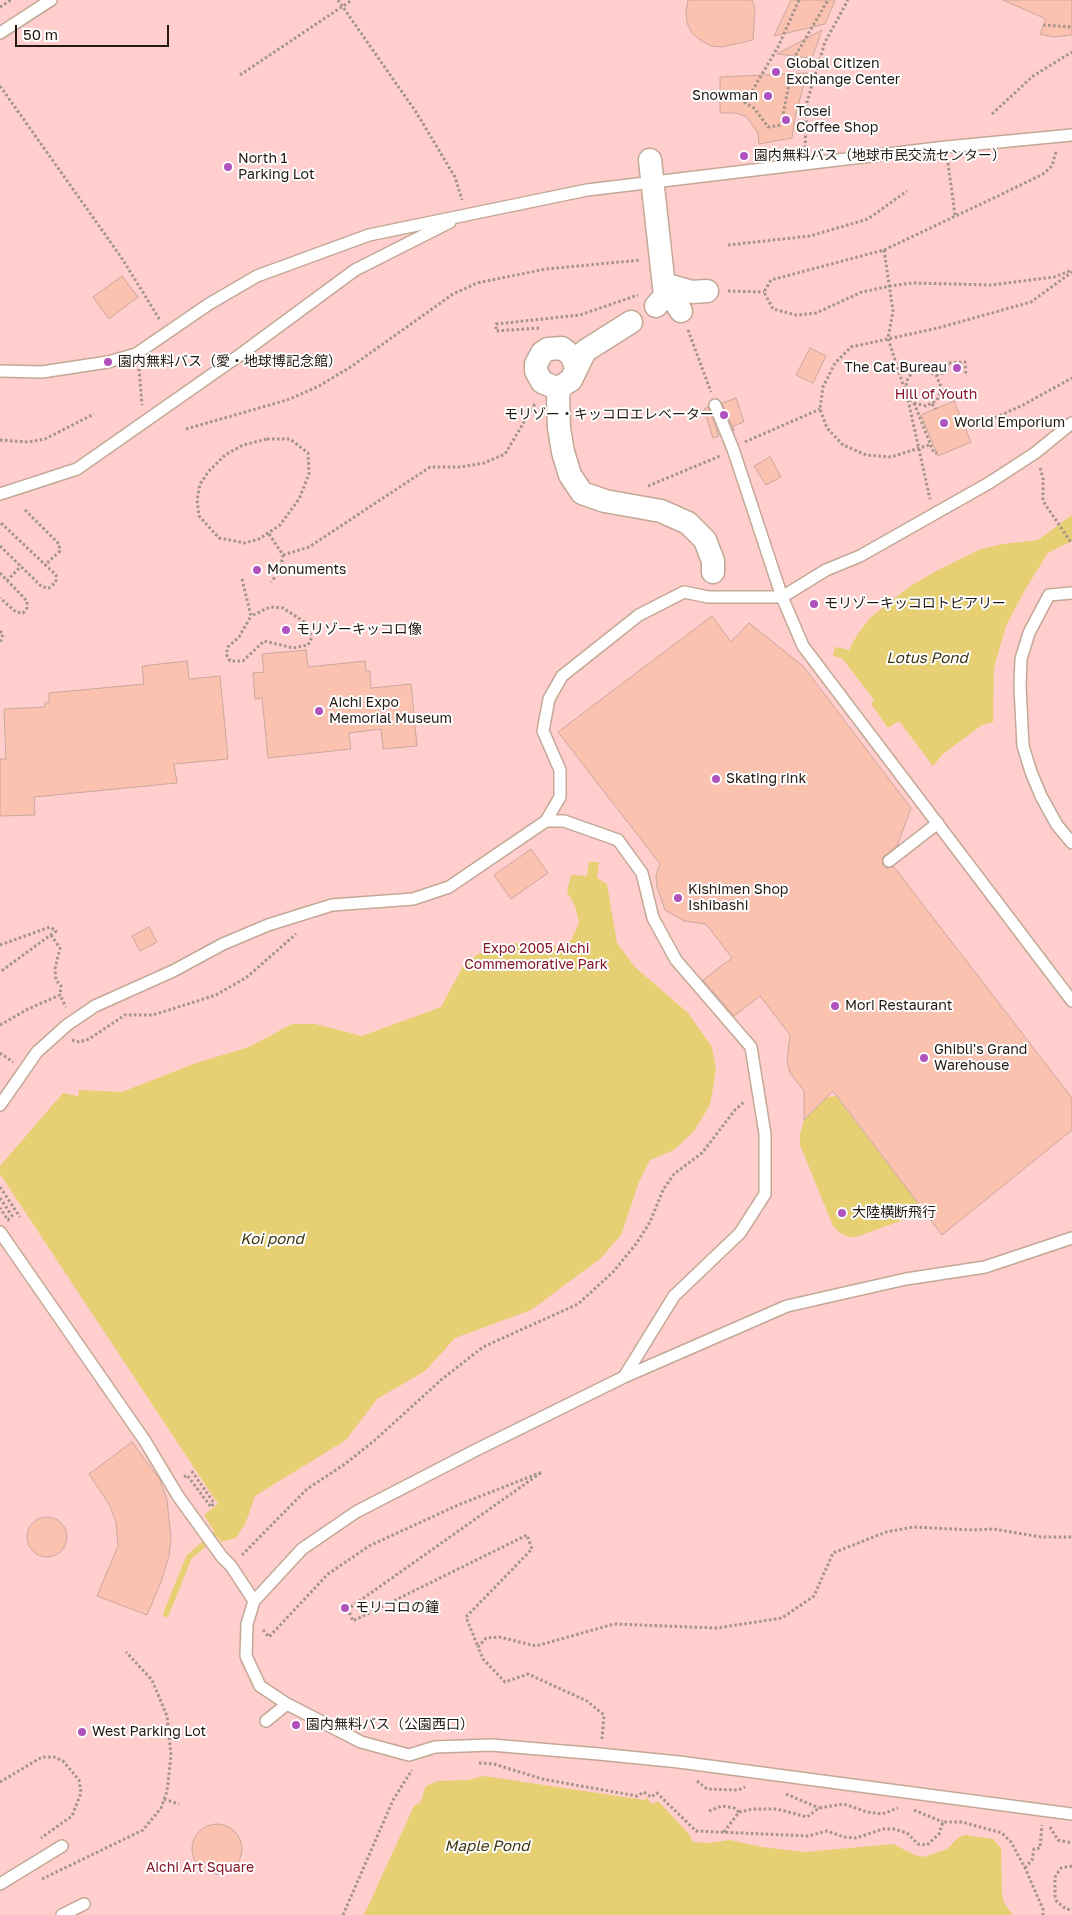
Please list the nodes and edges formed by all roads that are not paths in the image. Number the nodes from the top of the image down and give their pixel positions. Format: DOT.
graph roads {
  1 [pos="51,0"];
  2 [pos="0,33"];
  3 [pos="1072,135"];
  4 [pos="650,160"];
  5 [pos="652,182"];
  6 [pos="465,214"];
  7 [pos="664,284"];
  8 [pos="707,291"];
  9 [pos="656,306"];
  10 [pos="681,311"];
  11 [pos="631,322"];
  12 [pos="576,368"];
  13 [pos="0,371"];
  14 [pos="546,392"];
  15 [pos="715,405"];
  16 [pos="1072,422"];
  17 [pos="0,494"];
  18 [pos="711,584"];
  19 [pos="1072,593"];
  20 [pos="782,596"];
  21 [pos="546,821"];
  22 [pos="938,823"];
  23 [pos="1072,843"];
  24 [pos="889,861"];
  25 [pos="1072,1001"];
  26 [pos="0,1105"];
  27 [pos="0,1232"];
  28 [pos="1072,1238"];
  29 [pos="624,1378"];
  30 [pos="254,1601"];
  31 [pos="287,1704"];
  32 [pos="266,1721"];
  33 [pos="1072,1814"];
  34 [pos="62,1846"];
  35 [pos="0,1884"];
  36 [pos="84,1904"];
  37 [pos="62,1915"];
  1 -- 2 [label="lane"];
  3 -- 5 [label="lane"];
  4 -- 5 [label="street"];
  5 -- 6 [label="lane"];
  5 -- 7 [label="street"];
  6 -- 13 [label="lane"];
  6 -- 17 [label="lane"];
  7 -- 8 [label="street"];
  7 -- 9 [label="street"];
  7 -- 10 [label="street"];
  11 -- 12 [label="street"];
  12 -- 14 [label="street"];
  12 -- 14 [label="street"];
  14 -- 18 [label="street"];
  15 -- 20 [label="lane"];
  16 -- 20 [label="lane"];
  18 -- 20 [label="lane"];
  18 -- 21 [label="lane"];
  19 -- 23 [label="lane"];
  20 -- 22 [label="lane"];
  21 -- 26 [label="lane"];
  21 -- 29 [label="lane"];
  22 -- 24 [label="lane"];
  22 -- 25 [label="lane"];
  27 -- 30 [label="lane"];
  28 -- 29 [label="lane"];
  29 -- 30 [label="lane"];
  30 -- 31 [label="lane"];
  31 -- 32 [label="lane"];
  31 -- 33 [label="lane"];
  34 -- 35 [label="lane"];
  36 -- 37 [label="lane"];
}
